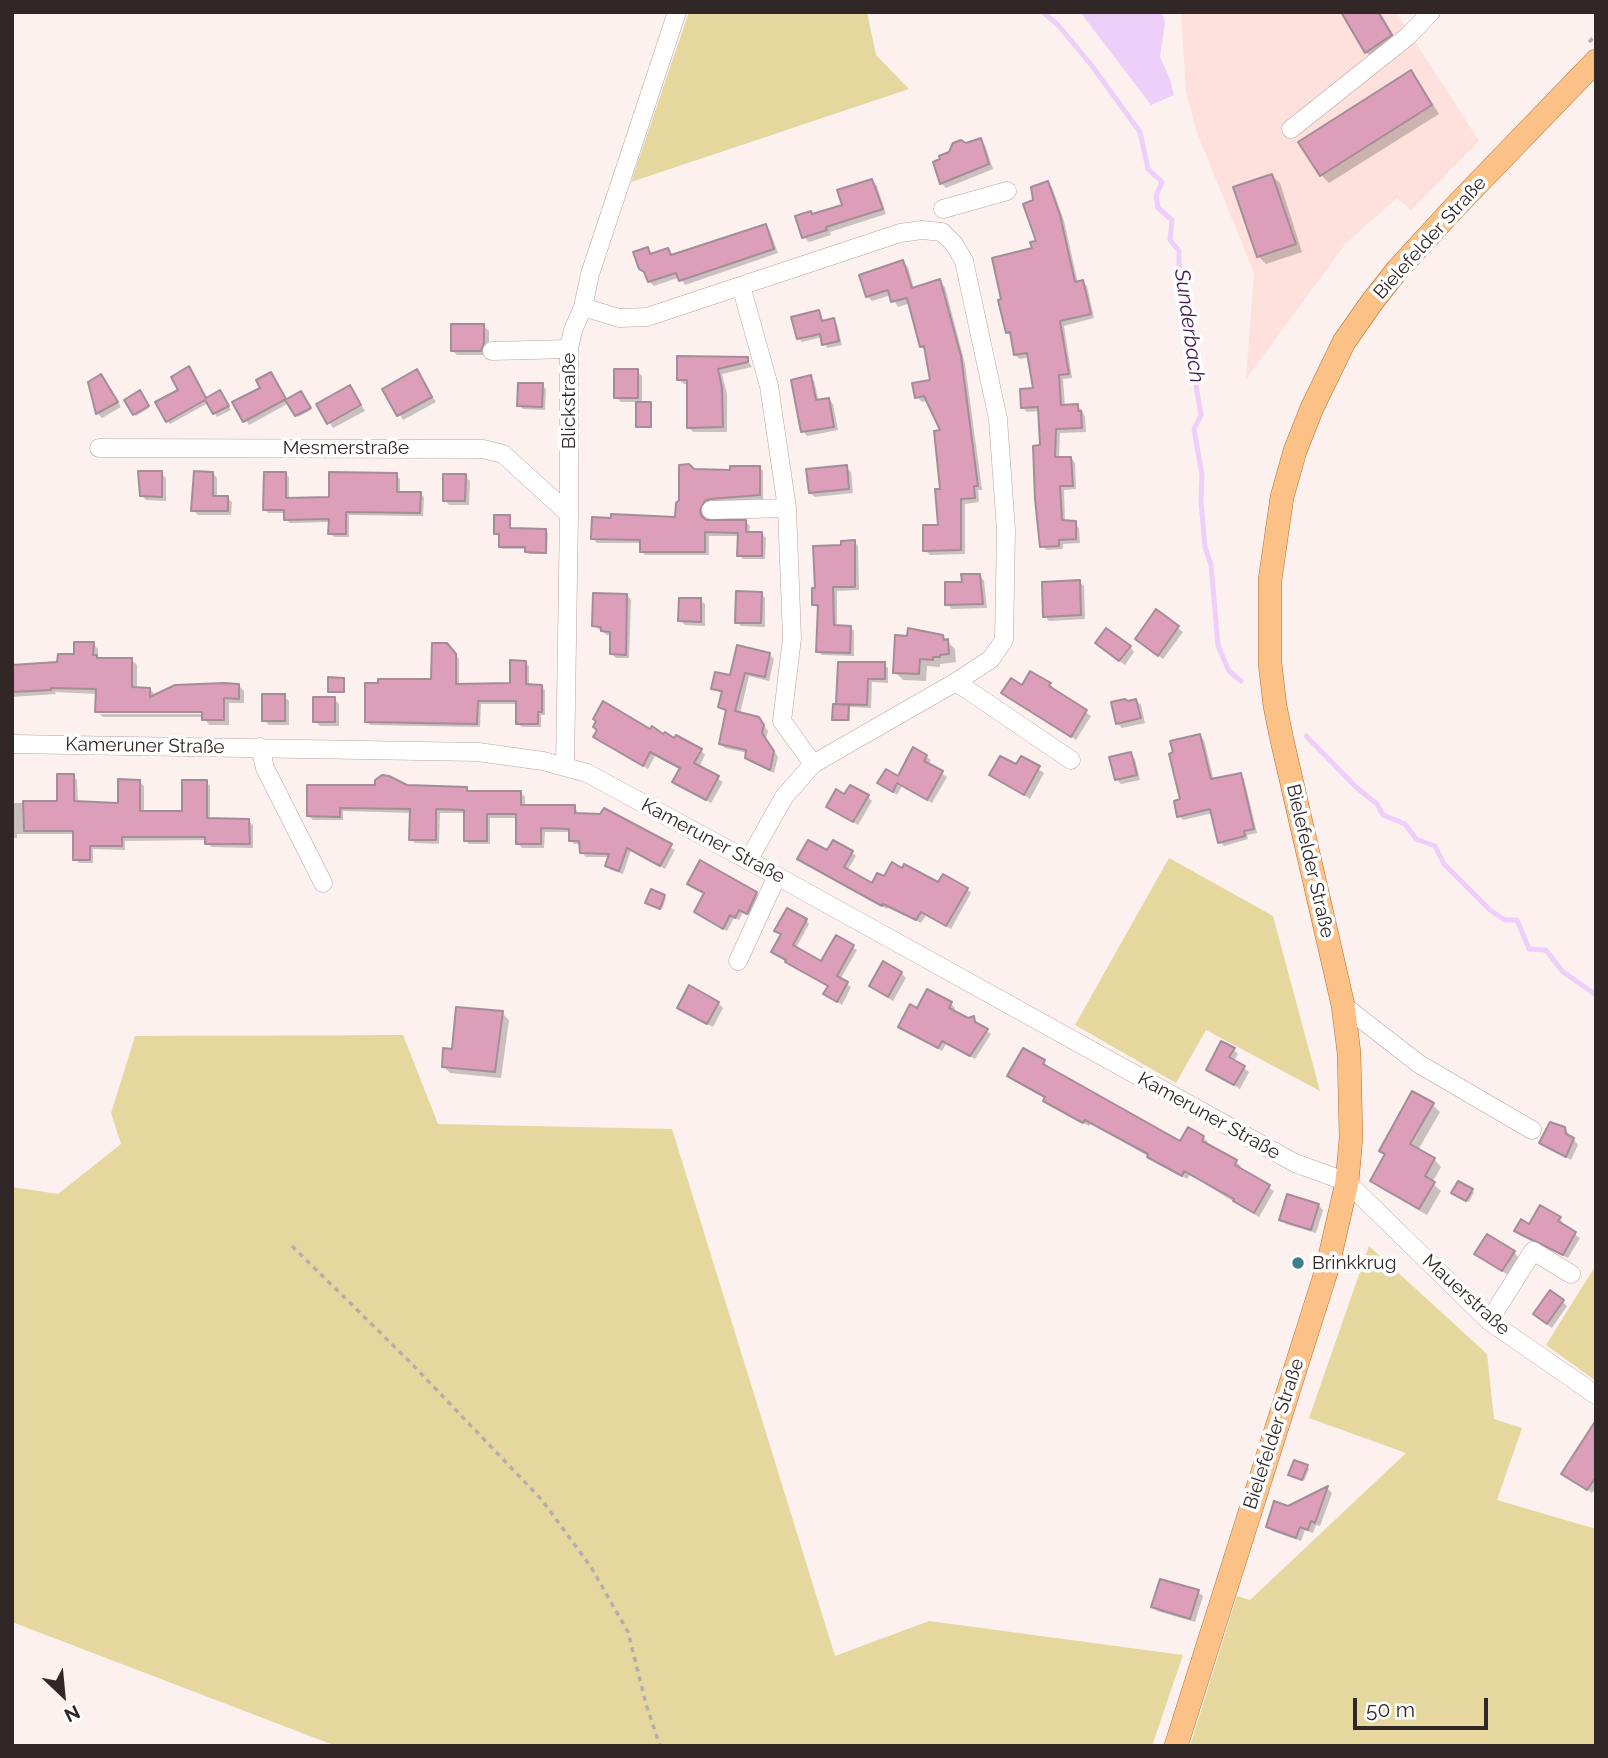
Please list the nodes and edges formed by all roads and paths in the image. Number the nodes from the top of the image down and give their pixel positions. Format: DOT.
graph roads {
  1 [pos="677,12"];
  2 [pos="1431,12"];
  3 [pos="1596,35"];
  4 [pos="1591,53"];
  5 [pos="1291,130"];
  6 [pos="1007,191"];
  7 [pos="942,232"];
  8 [pos="741,286"];
  9 [pos="583,307"];
  10 [pos="569,349"];
  11 [pos="492,351"];
  12 [pos="99,448"];
  13 [pos="787,508"];
  14 [pos="711,510"];
  15 [pos="569,514"];
  16 [pos="957,682"];
  17 [pos="12,744"];
  18 [pos="260,747"];
  19 [pos="1071,760"];
  20 [pos="813,764"];
  21 [pos="565,766"];
  22 [pos="748,861"];
  23 [pos="777,876"];
  24 [pos="323,883"];
  25 [pos="738,961"];
  26 [pos="1343,1005"];
  27 [pos="1532,1130"];
  28 [pos="1347,1182"];
  29 [pos="292,1246"];
  30 [pos="1571,1274"];
  31 [pos="1489,1321"];
  32 [pos="1596,1395"];
  33 [pos="660,1746"];
  34 [pos="1176,1746"];
  1 -- 9 [label="street, Blickstraße"];
  2 -- 5 [label="street"];
  3 -- 4 [label="path"];
  4 -- 26 [label="main road, Bielefelder Straße"];
  6 -- 7 [label="street"];
  7 -- 8 [label="street"];
  7 -- 16 [label="street"];
  8 -- 9 [label="street"];
  8 -- 13 [label="street"];
  9 -- 10 [label="street, Blickstraße"];
  10 -- 11 [label="street"];
  10 -- 15 [label="street, Blickstraße"];
  12 -- 15 [label="street, Mesmerstraße"];
  13 -- 14 [label="street"];
  13 -- 20 [label="street"];
  15 -- 21 [label="street, Blickstraße"];
  16 -- 19 [label="street"];
  16 -- 20 [label="street"];
  17 -- 18 [label="street, Kameruner Straße"];
  18 -- 21 [label="street, Kameruner Straße"];
  18 -- 24 [label="street"];
  20 -- 22 [label="street"];
  21 -- 22 [label="street, Kameruner Straße"];
  22 -- 23 [label="street, Kameruner Straße"];
  23 -- 25 [label="street"];
  23 -- 28 [label="street, Kameruner Straße"];
  26 -- 27 [label="street"];
  26 -- 28 [label="main road, Bielefelder Straße"];
  28 -- 31 [label="street, Mauerstraße"];
  28 -- 34 [label="main road, Bielefelder Straße"];
  29 -- 33 [label="path"];
  30 -- 31 [label="street"];
  31 -- 32 [label="street, Mauerstraße"];
}
